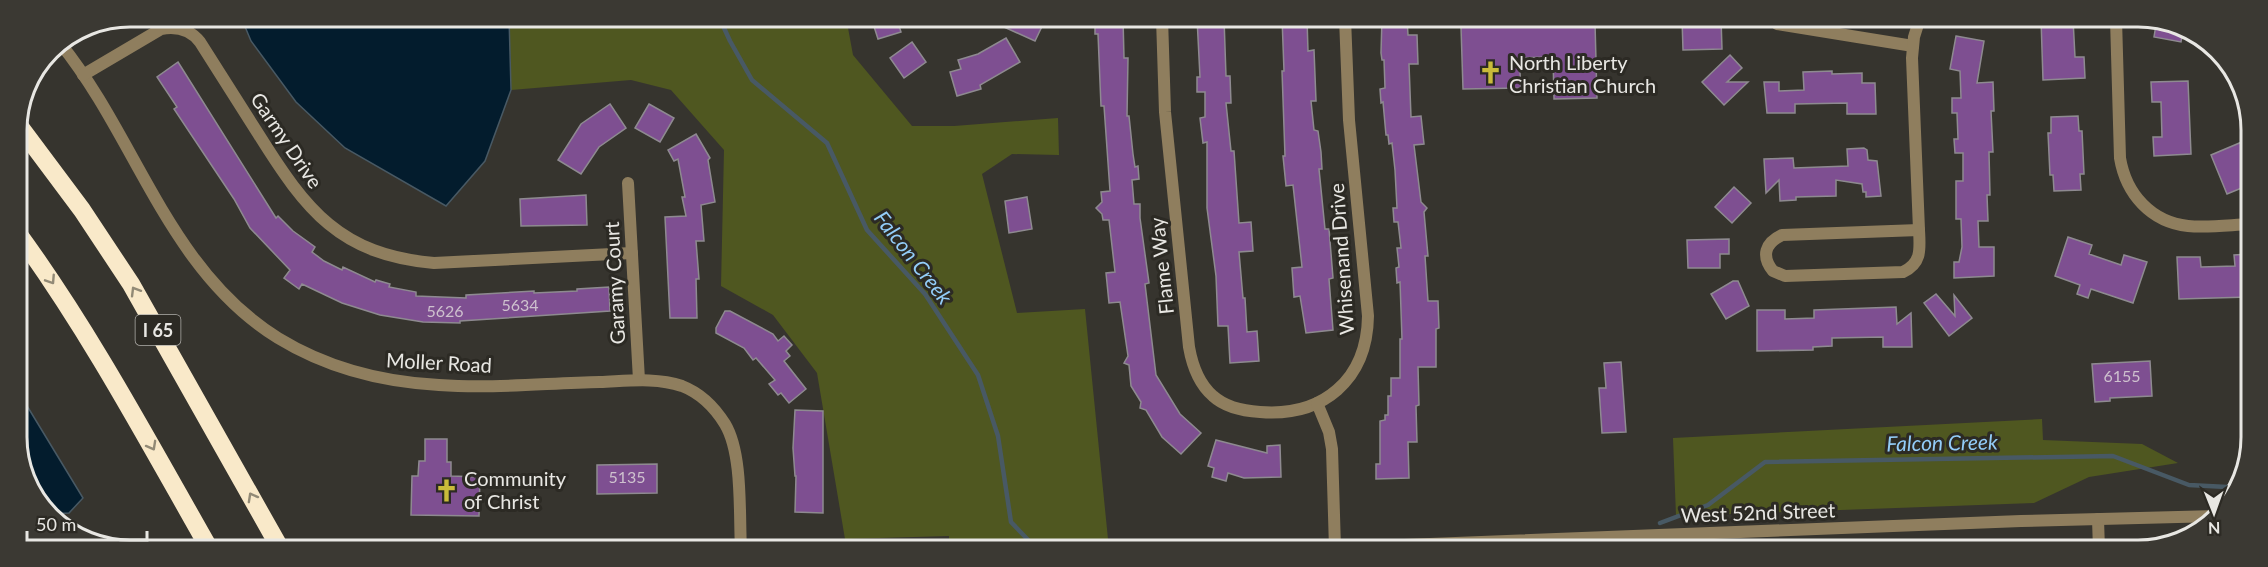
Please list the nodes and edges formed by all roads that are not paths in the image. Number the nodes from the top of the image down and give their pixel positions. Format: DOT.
graph roads {
  1 [pos="1162,27"];
  2 [pos="1345,27"];
  3 [pos="1796,27"];
  4 [pos="1918,27"];
  5 [pos="2116,27"];
  6 [pos="1913,46"];
  7 [pos="65,50"];
  8 [pos="83,75"];
  9 [pos="27,136"];
  10 [pos="628,183"];
  11 [pos="2241,224"];
  12 [pos="1919,230"];
  13 [pos="27,246"];
  14 [pos="632,253"];
  15 [pos="639,380"];
  16 [pos="1317,403"];
  17 [pos="2204,516"];
  18 [pos="2098,519"];
  19 [pos="204,540"];
  20 [pos="275,540"];
  21 [pos="740,540"];
  22 [pos="1335,540"];
  23 [pos="1545,540"];
  24 [pos="2099,540"];
  1 -- 16 [label="street, Flame Way"];
  2 -- 16 [label="street, Whisenand Drive"];
  3 -- 6 [label="street"];
  4 -- 6 [label="street"];
  5 -- 11 [label="street"];
  6 -- 12 [label="street"];
  7 -- 8 [label="street, Moller Road"];
  8 -- 14 [label="street, Garmy Drive"];
  8 -- 15 [label="street, Moller Road"];
  20 -- 9 [label="highway, I 65, one-way"];
  10 -- 14 [label="street, Garamy Court"];
  12 -- 12 [label="street"];
  13 -- 19 [label="highway, one-way"];
  14 -- 15 [label="street, Garamy Court"];
  15 -- 21 [label="street, Moller Road"];
  16 -- 22 [label="street"];
  17 -- 18 [label="street, West 52nd Street"];
  18 -- 23 [label="street, West 52nd Street"];
  18 -- 24 [label="street"];
}
